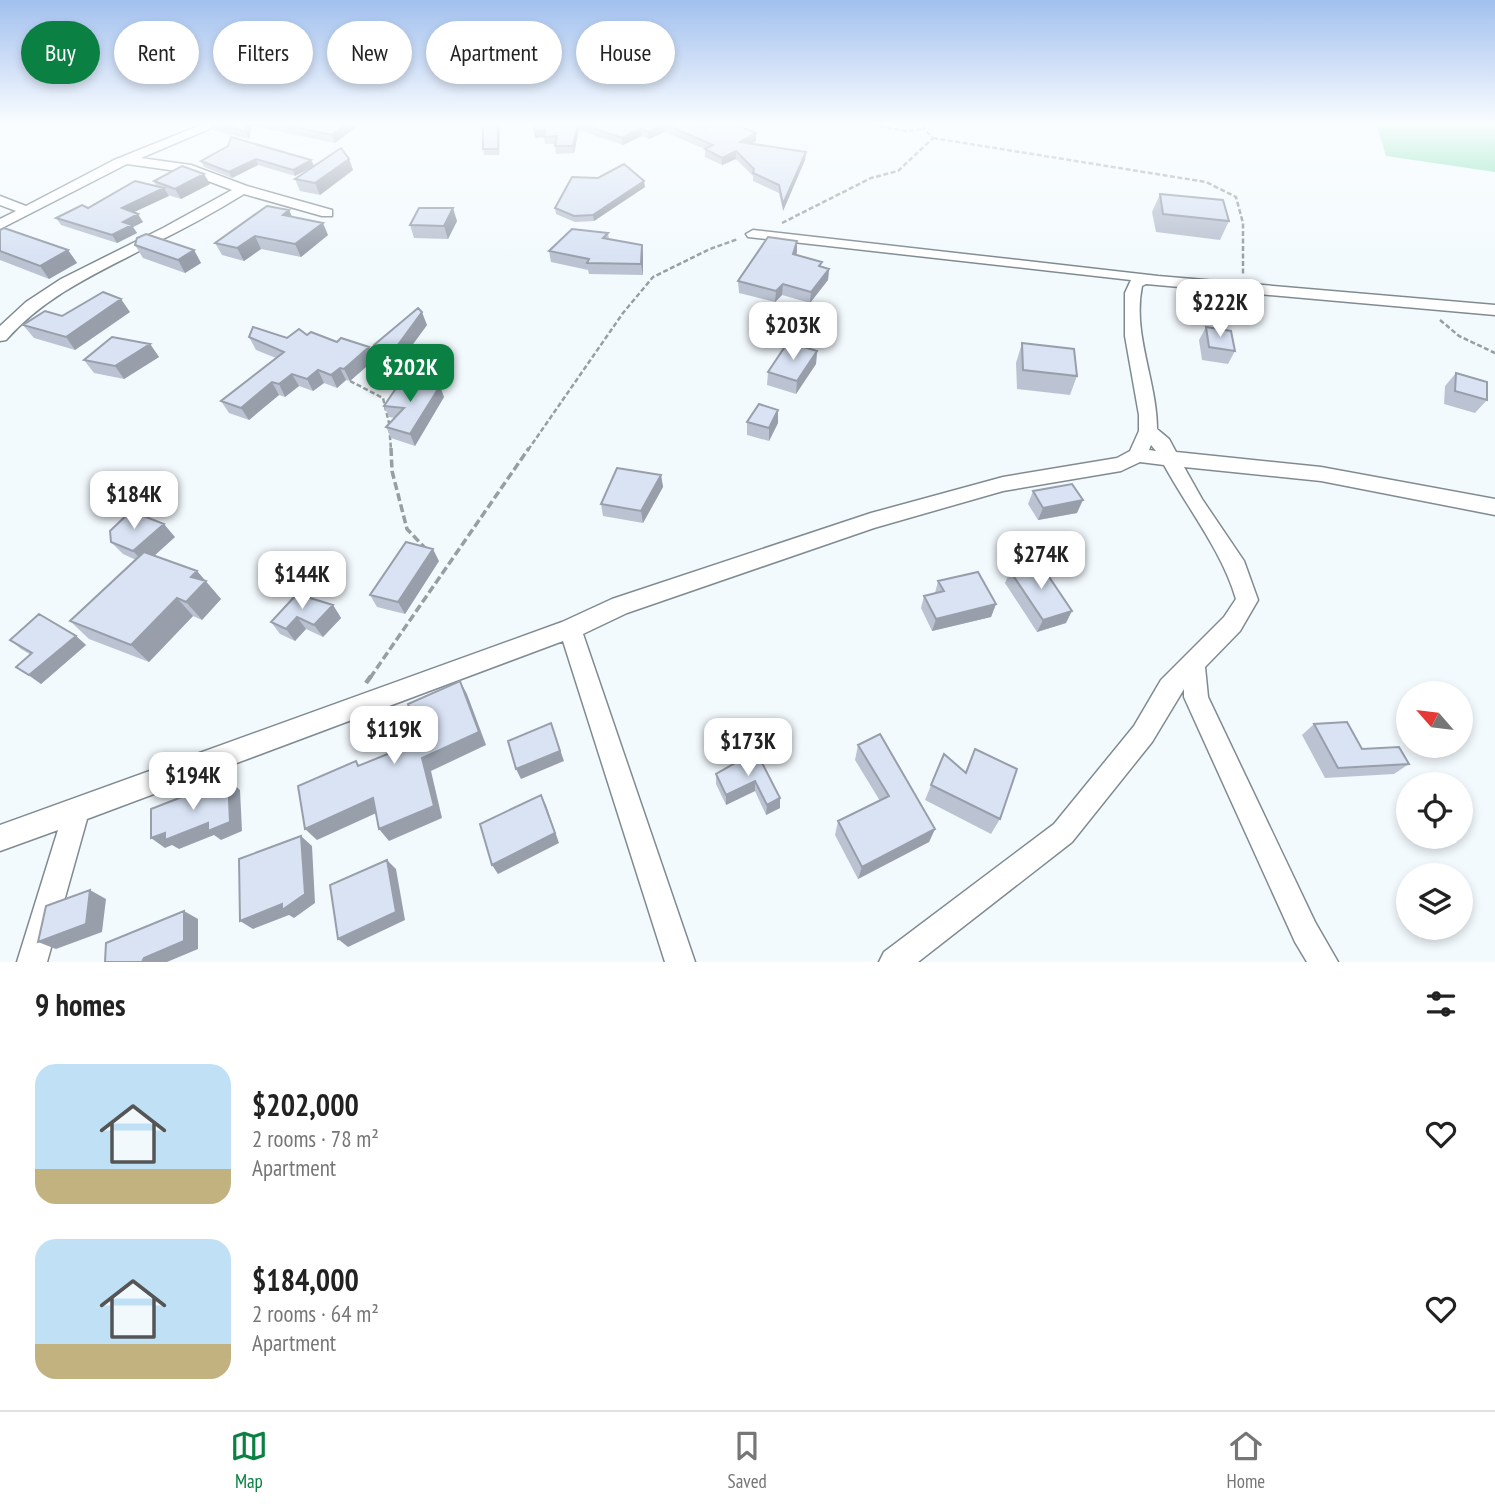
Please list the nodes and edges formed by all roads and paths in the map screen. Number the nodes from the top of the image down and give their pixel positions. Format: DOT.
graph roads {
  1 [pos="110,168"];
  2 [pos="185,168"];
  3 [pos="902,168"];
  4 [pos="1118,168"];
  5 [pos="242,189"];
  6 [pos="0,200"];
  7 [pos="27,211"];
  8 [pos="327,214"];
  9 [pos="0,225"];
  10 [pos="753,234"];
  11 [pos="1173,280"];
  12 [pos="1244,288"];
  13 [pos="1421,304"];
  14 [pos="1495,310"];
  15 [pos="0,336"];
  16 [pos="1495,353"];
  17 [pos="350,381"];
  18 [pos="1148,432"];
  19 [pos="1137,455"];
  20 [pos="1172,460"];
  21 [pos="1495,507"];
  22 [pos="431,553"];
  23 [pos="439,561"];
  24 [pos="444,570"];
  25 [pos="570,629"];
  26 [pos="1193,662"];
  27 [pos="345,713"];
  28 [pos="76,812"];
  29 [pos="0,838"];
  30 [pos="32,962"];
  31 [pos="680,962"];
  32 [pos="894,962"];
  33 [pos="1323,962"];
  1 -- 7 [label="street"];
  2 -- 5 [label="street"];
  3 -- 10 [label="path"];
  4 -- 12 [label="path"];
  5 -- 8 [label="street"];
  5 -- 15 [label="street"];
  6 -- 7 [label="street"];
  7 -- 9 [label="street"];
  10 -- 11 [label="street"];
  10 -- 24 [label="path"];
  11 -- 12 [label="street"];
  11 -- 18 [label="street"];
  12 -- 13 [label="street"];
  13 -- 14 [label="street"];
  13 -- 16 [label="path"];
  17 -- 22 [label="path"];
  18 -- 19 [label="street"];
  18 -- 20 [label="street"];
  19 -- 20 [label="street"];
  19 -- 25 [label="street"];
  20 -- 21 [label="street"];
  20 -- 26 [label="street"];
  23 -- 24 [label="path"];
  24 -- 27 [label="path"];
  25 -- 27 [label="street"];
  25 -- 31 [label="street"];
  26 -- 32 [label="street"];
  26 -- 33 [label="street"];
  27 -- 28 [label="street"];
  28 -- 29 [label="street"];
  28 -- 30 [label="street"];
}
